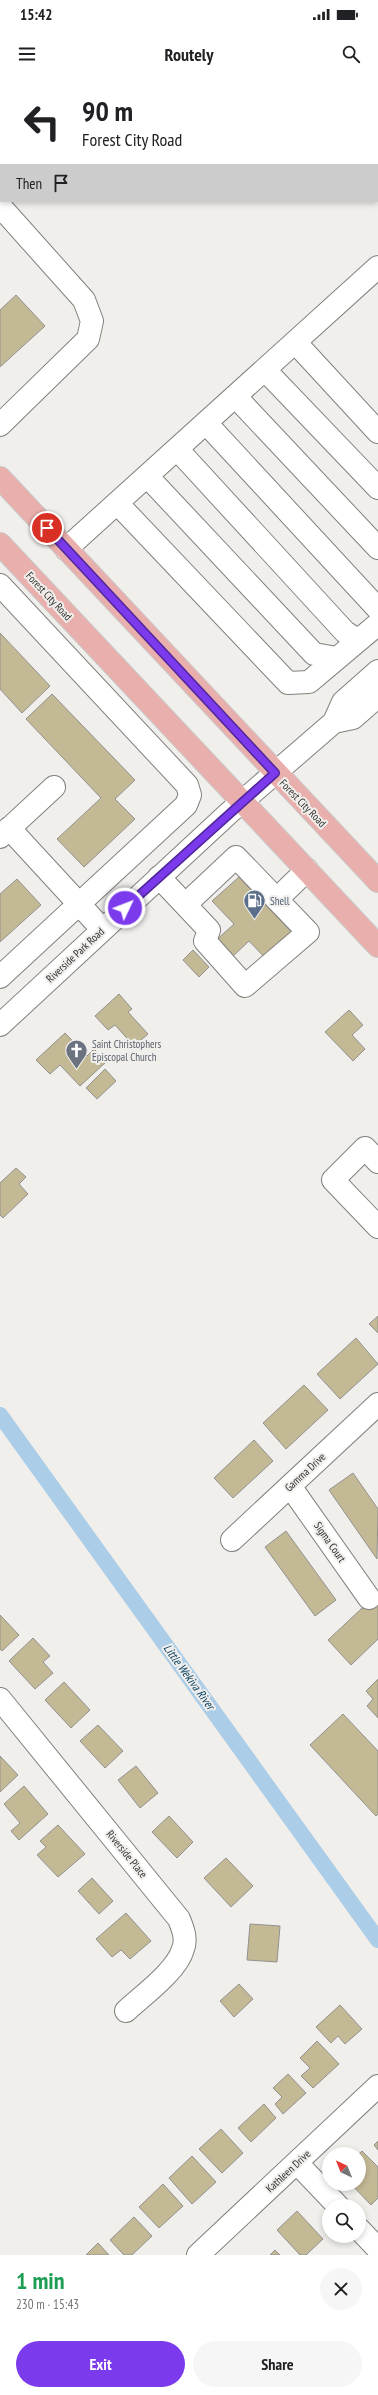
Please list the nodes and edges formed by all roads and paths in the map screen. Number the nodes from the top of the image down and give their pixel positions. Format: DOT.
graph roads {
  1 [pos="0,206"];
  2 [pos="378,267"];
  3 [pos="295,342"];
  4 [pos="265,370"];
  5 [pos="235,396"];
  6 [pos="206,423"];
  7 [pos="0,425"];
  8 [pos="378,432"];
  9 [pos="177,449"];
  10 [pos="147,476"];
  11 [pos="0,478"];
  12 [pos="378,488"];
  13 [pos="117,503"];
  14 [pos="0,544"];
  15 [pos="378,548"];
  16 [pos="66,549"];
  17 [pos="0,585"];
  18 [pos="378,609"];
  19 [pos="378,624"];
  20 [pos="358,640"];
  21 [pos="337,658"];
  22 [pos="378,670"];
  23 [pos="378,696"];
  24 [pos="334,722"];
  25 [pos="275,773"];
  26 [pos="54,787"];
  27 [pos="241,802"];
  28 [pos="5,833"];
  29 [pos="306,870"];
  30 [pos="159,877"];
  31 [pos="378,881"];
  32 [pos="277,899"];
  33 [pos="80,904"];
  34 [pos="186,904"];
  35 [pos="102,929"];
  36 [pos="378,946"];
  37 [pos="0,977"];
  38 [pos="0,1025"];
  39 [pos="378,1162"];
  40 [pos="378,1227"];
  41 [pos="378,1404"];
  42 [pos="290,1486"];
  43 [pos="232,1540"];
  44 [pos="369,1598"];
  45 [pos="0,1699"];
  46 [pos="126,2011"];
  47 [pos="378,2086"];
  48 [pos="297,2163"];
  49 [pos="331,2199"];
  50 [pos="366,2236"];
  51 [pos="378,2249"];
  52 [pos="198,2255"];
  1 -- 7 [label="street"];
  2 -- 3 [label="street"];
  3 -- 4 [label="street"];
  3 -- 8 [label="street"];
  4 -- 5 [label="street"];
  4 -- 12 [label="street"];
  5 -- 6 [label="street"];
  5 -- 15 [label="street"];
  6 -- 9 [label="street"];
  6 -- 18 [label="street"];
  9 -- 10 [label="street"];
  9 -- 20 [label="street"];
  10 -- 13 [label="street"];
  10 -- 21 [label="street"];
  11 -- 16 [label="main road, Forest City Road"];
  13 -- 16 [label="street"];
  13 -- 21 [label="street"];
  14 -- 27 [label="main road, Forest City Road"];
  16 -- 25 [label="main road, Forest City Road"];
  17 -- 33 [label="street"];
  19 -- 20 [label="street"];
  20 -- 21 [label="street"];
  22 -- 24 [label="street"];
  23 -- 24 [label="street"];
  24 -- 25 [label="street, Riverside Park Road"];
  25 -- 27 [label="street, Riverside Park Road"];
  25 -- 31 [label="main road, Forest City Road"];
  26 -- 28 [label="street"];
  27 -- 29 [label="main road, Forest City Road"];
  27 -- 30 [label="street, Riverside Park Road"];
  28 -- 33 [label="street"];
  29 -- 32 [label="street"];
  29 -- 36 [label="main road, Forest City Road"];
  30 -- 34 [label="street"];
  30 -- 35 [label="street, Riverside Park Road"];
  32 -- 34 [label="street"];
  32 -- 34 [label="street"];
  33 -- 35 [label="street"];
  33 -- 37 [label="street"];
  35 -- 38 [label="street, Riverside Park Road"];
  39 -- 40 [label="street"];
  41 -- 42 [label="street, Gamma Drive"];
  42 -- 43 [label="street, Gamma Drive"];
  42 -- 44 [label="street, Sigma Court"];
  45 -- 46 [label="street, Riverside Place"];
  47 -- 48 [label="street, Kathleen Drive"];
  48 -- 49 [label="street"];
  48 -- 52 [label="street, Kathleen Drive"];
  50 -- 51 [label="street"];
}
